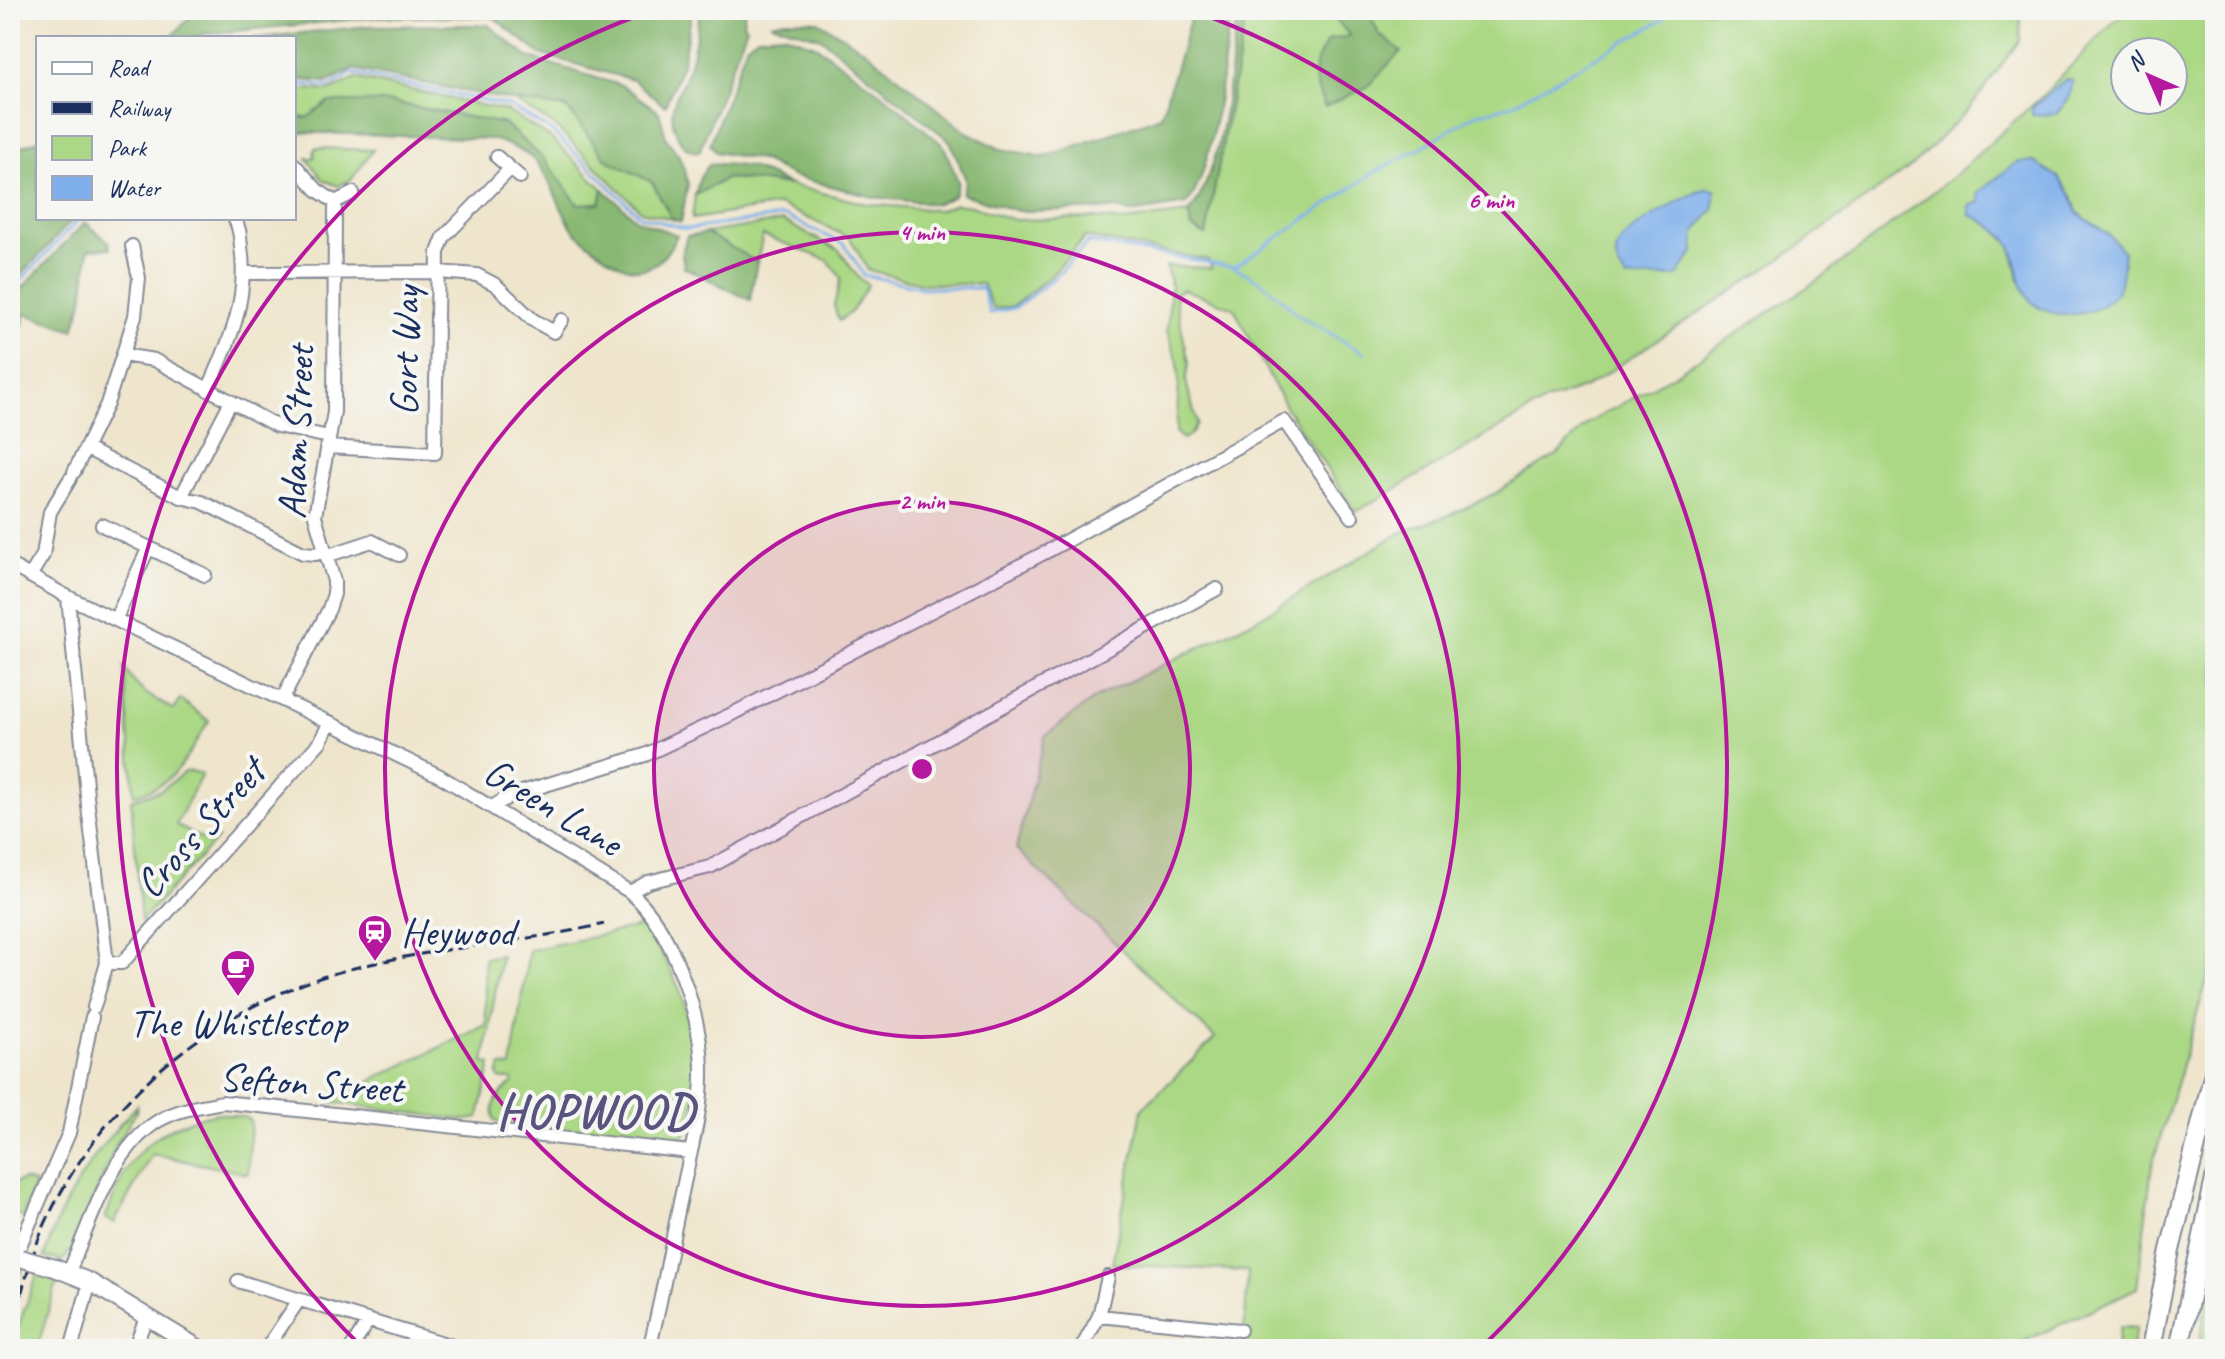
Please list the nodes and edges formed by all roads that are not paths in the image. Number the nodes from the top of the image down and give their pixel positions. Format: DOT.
graph roads {
  1 [pos="497,157"];
  2 [pos="296,166"];
  3 [pos="353,193"];
  4 [pos="335,202"];
  5 [pos="235,220"];
  6 [pos="118,241"];
  7 [pos="438,272"];
  8 [pos="245,273"];
  9 [pos="334,274"];
  10 [pos="562,320"];
  11 [pos="123,355"];
  12 [pos="208,390"];
  13 [pos="230,403"];
  14 [pos="328,442"];
  15 [pos="87,449"];
  16 [pos="181,497"];
  17 [pos="1352,517"];
  18 [pos="102,525"];
  19 [pos="149,547"];
  20 [pos="325,553"];
  21 [pos="399,555"];
  22 [pos="10,565"];
  23 [pos="205,575"];
  24 [pos="30,576"];
  25 [pos="1217,589"];
  26 [pos="68,597"];
  27 [pos="116,618"];
  28 [pos="282,700"];
  29 [pos="330,722"];
  30 [pos="492,807"];
  31 [pos="630,892"];
  32 [pos="107,963"];
  33 [pos="2215,1069"];
  34 [pos="690,1152"];
  35 [pos="2215,1179"];
  36 [pos="15,1257"];
  37 [pos="62,1271"];
  38 [pos="1108,1277"];
  39 [pos="238,1281"];
  40 [pos="90,1282"];
  41 [pos="299,1300"];
  42 [pos="147,1315"];
  43 [pos="1099,1316"];
  44 [pos="368,1321"];
  45 [pos="1240,1330"];
  46 [pos="71,1349"];
  47 [pos="134,1349"];
  48 [pos="200,1349"];
  49 [pos="266,1349"];
  50 [pos="351,1349"];
  51 [pos="462,1349"];
  52 [pos="649,1349"];
  53 [pos="1081,1349"];
  54 [pos="2151,1349"];
  55 [pos="2179,1349"];
  1 -- 7 [label="street, Gort Way"];
  2 -- 4 [label="street"];
  3 -- 4 [label="street"];
  4 -- 9 [label="street, Adam Street"];
  5 -- 8 [label="street"];
  6 -- 11 [label="street"];
  7 -- 9 [label="street"];
  7 -- 10 [label="street"];
  7 -- 14 [label="street, Gort Way"];
  8 -- 9 [label="street"];
  8 -- 12 [label="street"];
  9 -- 14 [label="street, Adam Street"];
  11 -- 12 [label="street"];
  11 -- 15 [label="street"];
  12 -- 13 [label="street"];
  13 -- 14 [label="street"];
  13 -- 16 [label="street"];
  14 -- 20 [label="street, Adam Street"];
  15 -- 16 [label="street"];
  15 -- 24 [label="street"];
  16 -- 20 [label="street"];
  17 -- 30 [label="street"];
  18 -- 19 [label="street"];
  19 -- 23 [label="street"];
  19 -- 27 [label="street"];
  20 -- 21 [label="street"];
  20 -- 28 [label="street, Adam Street"];
  22 -- 24 [label="street, Green Lane"];
  24 -- 26 [label="street, Green Lane"];
  25 -- 31 [label="street"];
  26 -- 27 [label="street, Green Lane"];
  26 -- 32 [label="street"];
  27 -- 28 [label="street, Green Lane"];
  28 -- 29 [label="street, Green Lane"];
  29 -- 30 [label="street, Green Lane"];
  29 -- 32 [label="street, Cross Street"];
  30 -- 31 [label="street, Green Lane"];
  31 -- 34 [label="street, Green Lane"];
  32 -- 36 [label="street"];
  33 -- 54 [label="highway"];
  34 -- 37 [label="street, Sefton Street"];
  34 -- 52 [label="street, Green Lane"];
  35 -- 55 [label="highway"];
  36 -- 37 [label="main road, bridge"];
  37 -- 40 [label="main road"];
  38 -- 43 [label="street"];
  39 -- 41 [label="street"];
  40 -- 42 [label="main road"];
  40 -- 46 [label="street"];
  41 -- 44 [label="street"];
  41 -- 49 [label="street"];
  42 -- 47 [label="street"];
  42 -- 48 [label="main road"];
  43 -- 45 [label="street"];
  43 -- 53 [label="street"];
  44 -- 50 [label="street"];
  44 -- 51 [label="street"];
}
